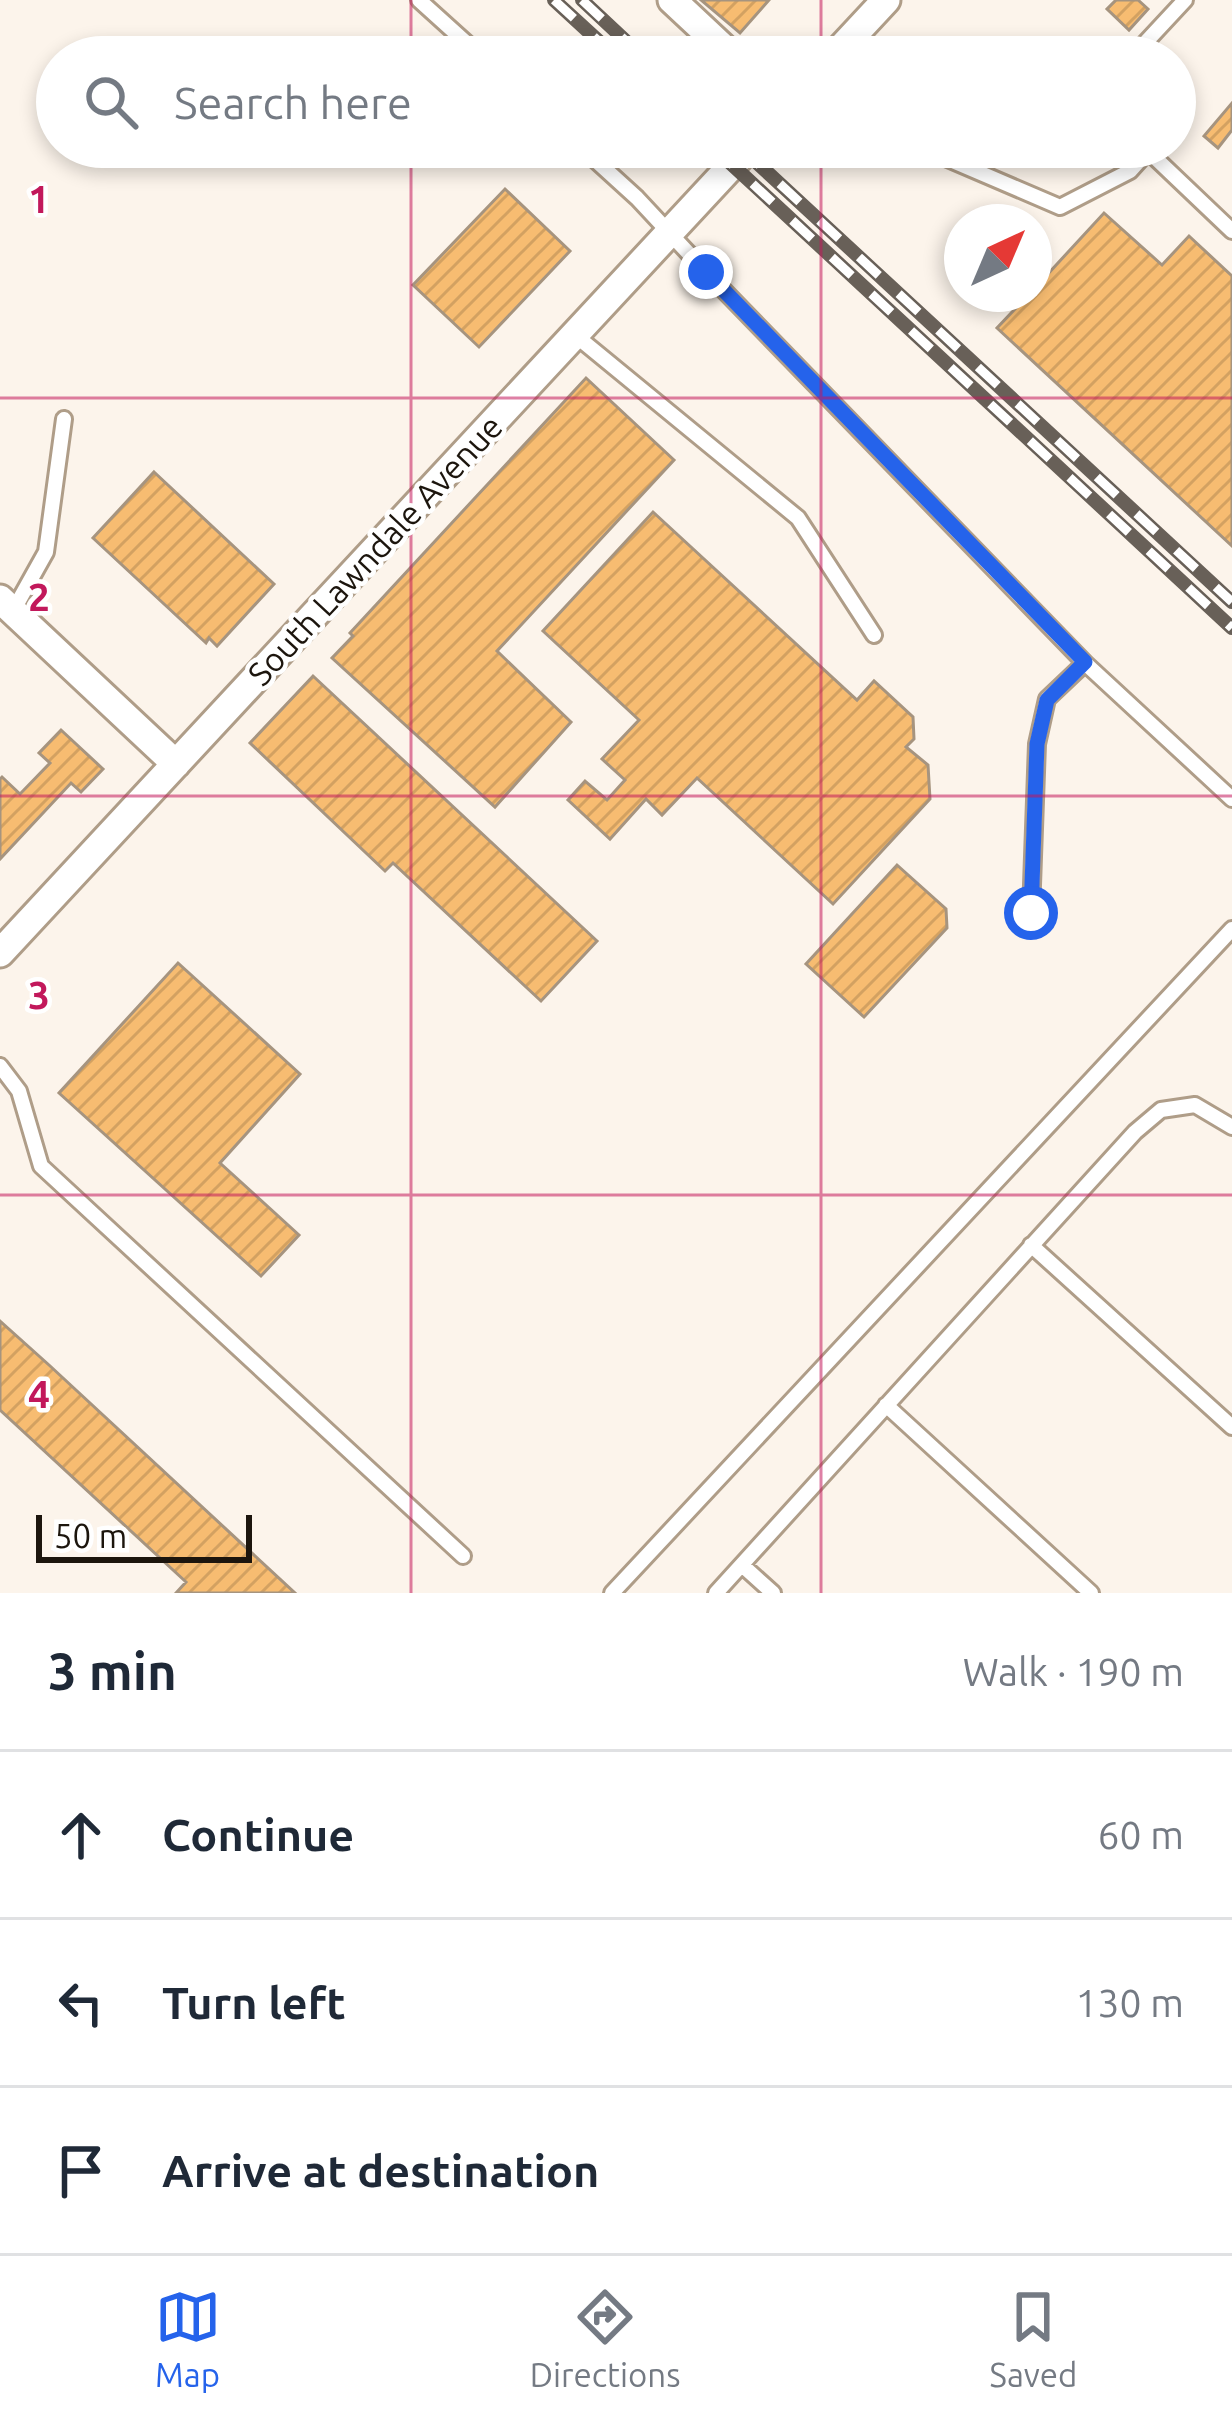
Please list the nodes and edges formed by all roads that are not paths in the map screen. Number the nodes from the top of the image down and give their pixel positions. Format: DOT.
graph roads {
  1 [pos="419,0"];
  2 [pos="672,0"];
  3 [pos="886,0"];
  4 [pos="1185,0"];
  5 [pos="459,36"];
  6 [pos="711,36"];
  7 [pos="853,36"];
  8 [pos="1152,36"];
  9 [pos="603,168"];
  10 [pos="730,168"];
  11 [pos="969,168"];
  12 [pos="1133,168"];
  13 [pos="1166,168"];
  14 [pos="1232,231"];
  15 [pos="671,232"];
  16 [pos="575,334"];
  17 [pos="64,419"];
  18 [pos="7,605"];
  19 [pos="874,635"];
  20 [pos="1085,662"];
  21 [pos="176,764"];
  22 [pos="1232,799"];
  23 [pos="1031,913"];
  24 [pos="1232,929"];
  25 [pos="0,953"];
  26 [pos="0,1066"];
  27 [pos="1232,1127"];
  28 [pos="1031,1245"];
  29 [pos="886,1405"];
  30 [pos="1232,1427"];
  31 [pos="463,1556"];
  32 [pos="742,1565"];
  33 [pos="613,1593"];
  34 [pos="716,1593"];
  35 [pos="772,1593"];
  36 [pos="1091,1593"];
  1 -- 5 [label="lane"];
  2 -- 6 [label="street"];
  3 -- 7 [label="street"];
  4 -- 8 [label="lane"];
  9 -- 15 [label="lane"];
  10 -- 15 [label="street, South Lawndale Avenue"];
  11 -- 12 [label="lane"];
  13 -- 14 [label="lane"];
  15 -- 16 [label="street, South Lawndale Avenue"];
  15 -- 20 [label="lane"];
  16 -- 19 [label="lane"];
  16 -- 21 [label="street, South Lawndale Avenue"];
  17 -- 18 [label="lane"];
  18 -- 21 [label="street"];
  20 -- 22 [label="lane"];
  20 -- 23 [label="lane"];
  21 -- 25 [label="street, South Lawndale Avenue"];
  24 -- 33 [label="lane"];
  26 -- 31 [label="lane"];
  27 -- 28 [label="lane"];
  28 -- 29 [label="lane"];
  28 -- 30 [label="lane"];
  29 -- 32 [label="lane"];
  29 -- 36 [label="lane"];
  32 -- 34 [label="lane"];
  32 -- 35 [label="lane"];
}
